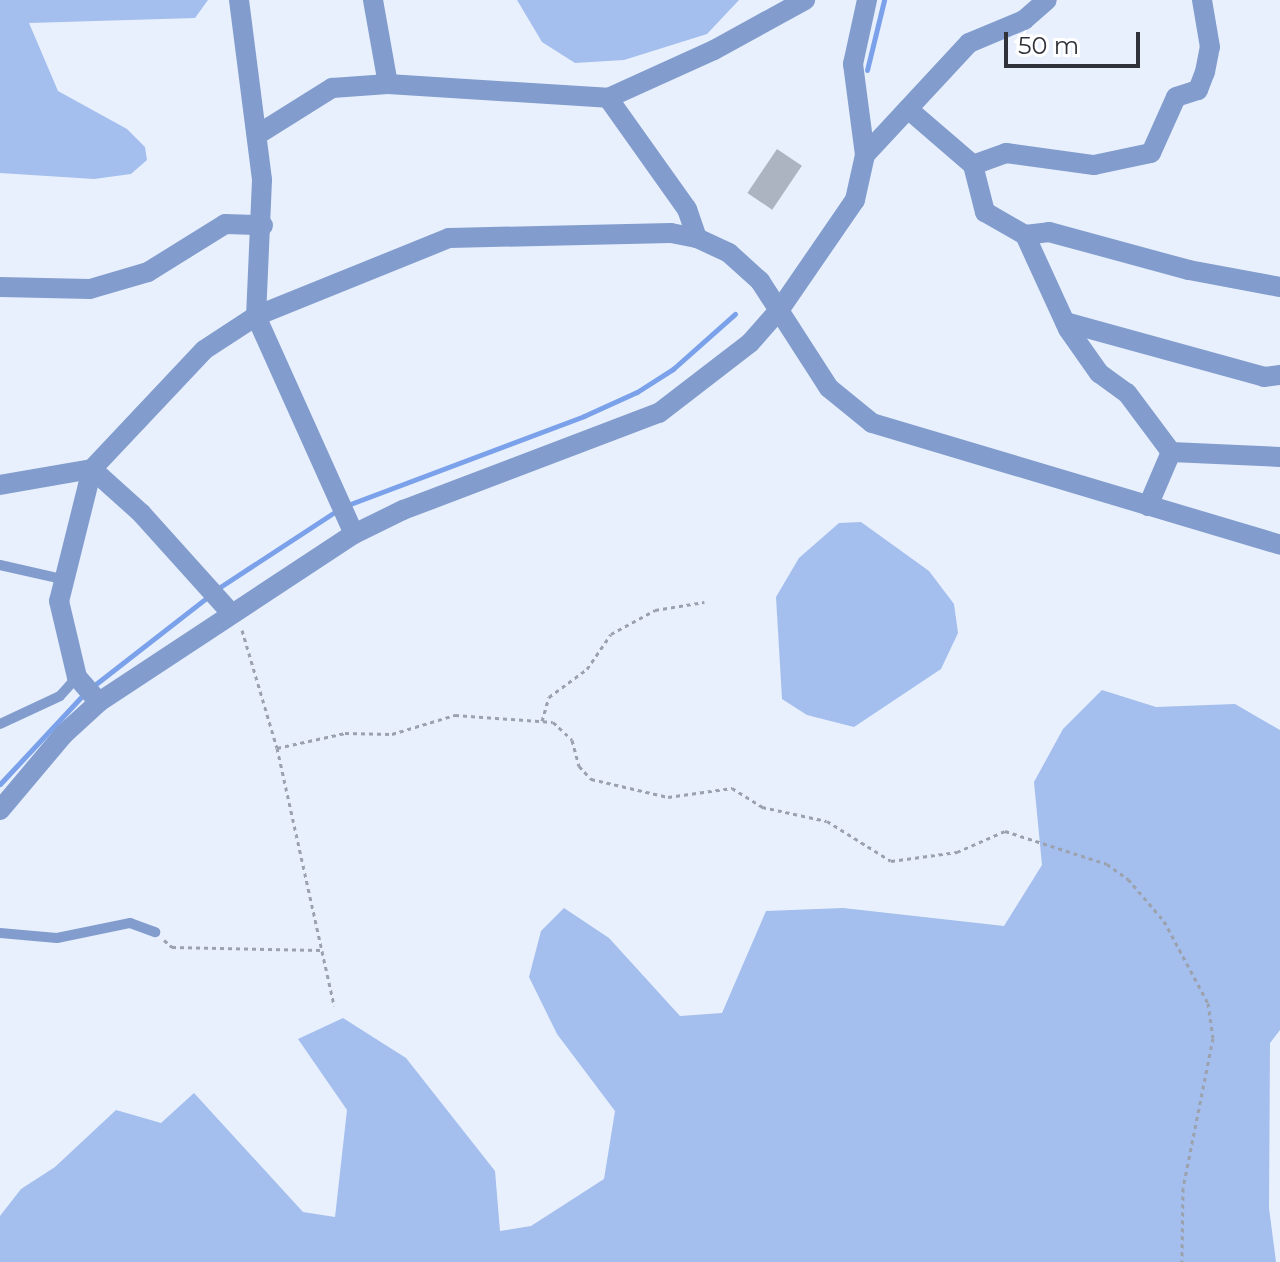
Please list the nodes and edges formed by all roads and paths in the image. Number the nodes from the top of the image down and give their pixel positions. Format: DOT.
graph roads {
  1 [pos="239,0"];
  2 [pos="373,0"];
  3 [pos="805,0"];
  4 [pos="867,0"];
  5 [pos="1047,0"];
  6 [pos="1202,0"];
  7 [pos="388,84"];
  8 [pos="608,98"];
  9 [pos="908,109"];
  10 [pos="257,135"];
  11 [pos="865,155"];
  12 [pos="973,165"];
  13 [pos="263,225"];
  14 [pos="1025,235"];
  15 [pos="697,238"];
  16 [pos="0,287"];
  17 [pos="1280,291"];
  18 [pos="780,309"];
  19 [pos="256,316"];
  20 [pos="1065,322"];
  21 [pos="1280,375"];
  22 [pos="1171,452"];
  23 [pos="1280,457"];
  24 [pos="92,469"];
  25 [pos="0,485"];
  26 [pos="1148,506"];
  27 [pos="352,528"];
  28 [pos="1280,545"];
  29 [pos="0,565"];
  30 [pos="62,579"];
  31 [pos="704,602"];
  32 [pos="228,609"];
  33 [pos="88,689"];
  34 [pos="542,721"];
  35 [pos="0,724"];
  36 [pos="277,748"];
  37 [pos="0,810"];
  38 [pos="155,932"];
  39 [pos="0,933"];
  40 [pos="322,950"];
  41 [pos="334,1006"];
  42 [pos="1182,1262"];
  1 -- 10 [label="street"];
  2 -- 7 [label="street"];
  3 -- 8 [label="street"];
  4 -- 11 [label="street"];
  5 -- 9 [label="street"];
  6 -- 12 [label="street"];
  7 -- 8 [label="street"];
  7 -- 10 [label="street"];
  8 -- 15 [label="street"];
  9 -- 11 [label="street"];
  9 -- 12 [label="street"];
  10 -- 13 [label="street"];
  11 -- 18 [label="street"];
  12 -- 14 [label="street"];
  13 -- 16 [label="street"];
  13 -- 19 [label="street"];
  14 -- 17 [label="street"];
  14 -- 20 [label="street"];
  15 -- 18 [label="street"];
  15 -- 19 [label="street"];
  18 -- 26 [label="street"];
  18 -- 27 [label="street"];
  19 -- 24 [label="street"];
  19 -- 27 [label="street"];
  20 -- 21 [label="street"];
  20 -- 22 [label="street"];
  22 -- 23 [label="street"];
  22 -- 26 [label="street"];
  24 -- 25 [label="street"];
  24 -- 30 [label="street"];
  24 -- 32 [label="street"];
  26 -- 28 [label="street"];
  27 -- 32 [label="street"];
  29 -- 30 [label="lane"];
  30 -- 33 [label="street"];
  31 -- 34 [label="path"];
  32 -- 33 [label="street"];
  32 -- 36 [label="path"];
  33 -- 35 [label="lane"];
  33 -- 37 [label="street"];
  34 -- 36 [label="path"];
  34 -- 42 [label="path"];
  36 -- 40 [label="path"];
  38 -- 39 [label="lane"];
  38 -- 40 [label="path"];
  40 -- 41 [label="path"];
}
